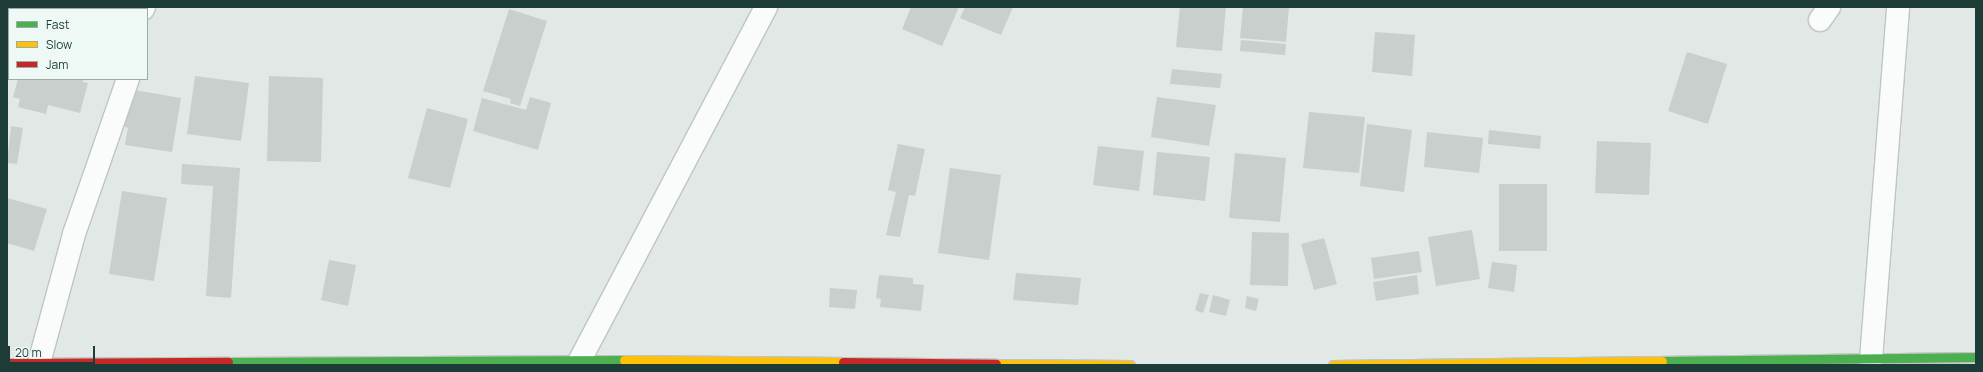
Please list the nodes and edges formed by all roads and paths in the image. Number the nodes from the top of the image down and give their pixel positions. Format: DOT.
graph roads {
  1 [pos="766,7"];
  2 [pos="1898,7"];
  3 [pos="128,80"];
  4 [pos="1976,357"];
  5 [pos="580,360"];
  6 [pos="1871,360"];
  7 [pos="609,362"];
  8 [pos="7,363"];
  9 [pos="39,363"];
  10 [pos="1703,363"];
  11 [pos="1130,365"];
  12 [pos="1332,365"];
  1 -- 5 [label="street"];
  2 -- 6 [label="street"];
  3 -- 9 [label="street"];
  4 -- 6 [label="main road"];
  5 -- 7 [label="main road"];
  5 -- 9 [label="main road"];
  6 -- 10 [label="main road"];
  7 -- 11 [label="main road"];
  8 -- 9 [label="main road"];
  10 -- 12 [label="main road"];
}
